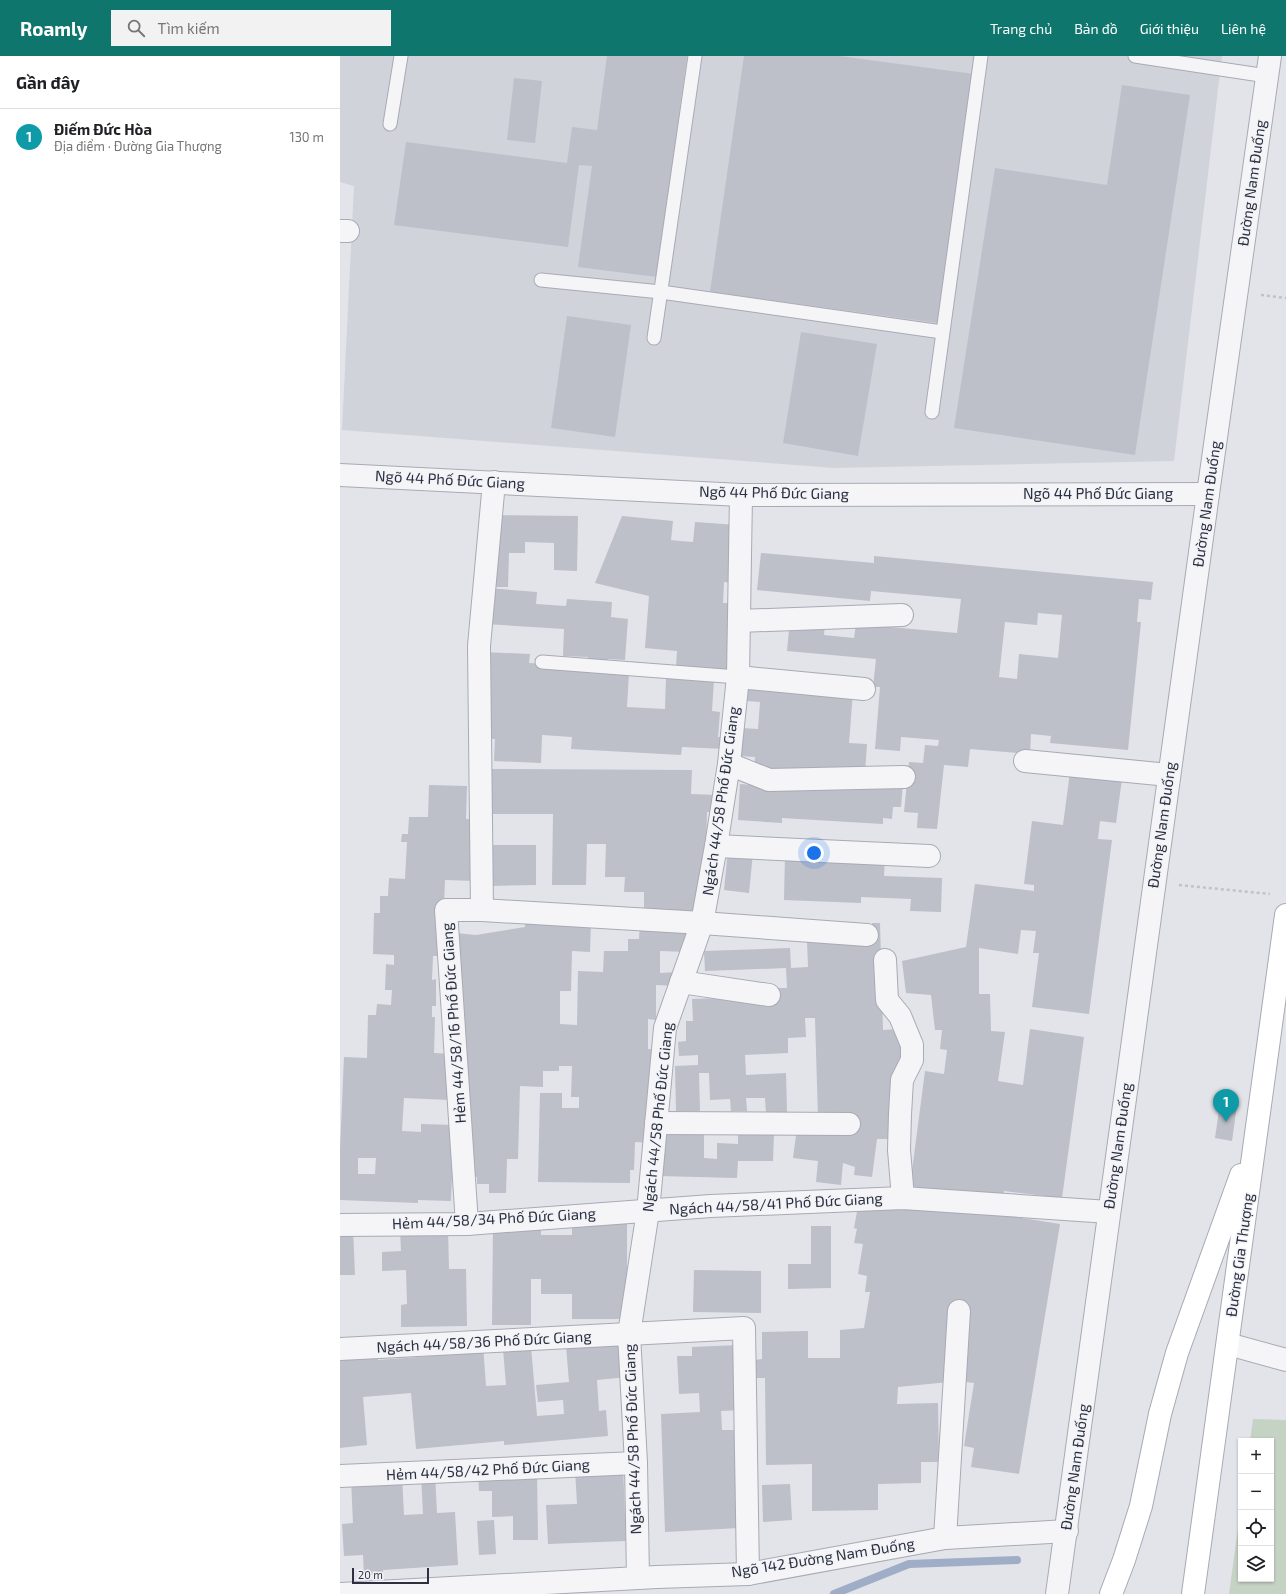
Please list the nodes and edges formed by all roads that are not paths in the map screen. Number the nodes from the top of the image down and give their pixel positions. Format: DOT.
graph roads {
  1 [pos="401,56"];
  2 [pos="695,56"];
  3 [pos="981,56"];
  4 [pos="1135,56"];
  5 [pos="1269,66"];
  6 [pos="390,124"];
  7 [pos="541,280"];
  8 [pos="661,292"];
  9 [pos="942,332"];
  10 [pos="654,338"];
  11 [pos="932,412"];
  12 [pos="340,475"];
  13 [pos="494,482"];
  14 [pos="1208,494"];
  15 [pos="741,495"];
  16 [pos="902,615"];
  17 [pos="739,620"];
  18 [pos="542,662"];
  19 [pos="738,677"];
  20 [pos="864,689"];
  21 [pos="1025,761"];
  22 [pos="729,764"];
  23 [pos="1169,775"];
  24 [pos="904,777"];
  25 [pos="716,846"];
  26 [pos="929,856"];
  27 [pos="482,910"];
  28 [pos="1286,915"];
  29 [pos="702,923"];
  30 [pos="867,935"];
  31 [pos="885,960"];
  32 [pos="681,982"];
  33 [pos="769,995"];
  34 [pos="656,1123"];
  35 [pos="849,1124"];
  36 [pos="1256,1135"];
  37 [pos="903,1198"];
  38 [pos="648,1211"];
  39 [pos="1109,1212"];
  40 [pos="467,1224"];
  41 [pos="340,1225"];
  42 [pos="959,1312"];
  43 [pos="628,1334"];
  44 [pos="1228,1344"];
  45 [pos="340,1349"];
  46 [pos="1286,1360"];
  47 [pos="636,1463"];
  48 [pos="340,1476"];
  49 [pos="1067,1531"];
  50 [pos="945,1538"];
  51 [pos="748,1574"];
  52 [pos="638,1578"];
  53 [pos="340,1594"];
  54 [pos="1058,1594"];
  55 [pos="1111,1594"];
  56 [pos="1193,1594"];
  1 -- 6 [label="lane"];
  2 -- 8 [label="lane"];
  3 -- 9 [label="lane"];
  4 -- 5 [label="lane"];
  5 -- 14 [label="street, Đường Nam Đuống"];
  7 -- 8 [label="lane"];
  8 -- 9 [label="lane"];
  8 -- 10 [label="lane"];
  9 -- 11 [label="lane"];
  12 -- 13 [label="street, Ngõ 44 Phố Đức Giang"];
  13 -- 15 [label="street, Ngõ 44 Phố Đức Giang"];
  13 -- 27 [label="street"];
  14 -- 15 [label="street, Ngõ 44 Phố Đức Giang"];
  14 -- 23 [label="street, Đường Nam Đuống"];
  15 -- 17 [label="street, Ngách 44/58 Phố Đức Giang"];
  16 -- 17 [label="street"];
  17 -- 19 [label="street, Ngách 44/58 Phố Đức Giang"];
  18 -- 19 [label="lane"];
  19 -- 20 [label="street"];
  19 -- 22 [label="street, Ngách 44/58 Phố Đức Giang"];
  21 -- 23 [label="street"];
  22 -- 24 [label="street"];
  22 -- 25 [label="street, Ngách 44/58 Phố Đức Giang"];
  23 -- 39 [label="street, Đường Nam Đuống"];
  25 -- 26 [label="street"];
  25 -- 29 [label="street, Ngách 44/58 Phố Đức Giang"];
  27 -- 29 [label="street, Hẻm 44/58/16 Phố Đức Giang"];
  27 -- 40 [label="street, Hẻm 44/58/16 Phố Đức Giang"];
  28 -- 36 [label="main road, Đường Gia Thượng"];
  29 -- 30 [label="street, Hẻm 44/58/16 Phố Đức Giang"];
  29 -- 32 [label="street, Ngách 44/58 Phố Đức Giang"];
  31 -- 37 [label="street"];
  32 -- 33 [label="street"];
  32 -- 34 [label="street, Ngách 44/58 Phố Đức Giang"];
  34 -- 35 [label="street"];
  34 -- 38 [label="street, Ngách 44/58 Phố Đức Giang"];
  36 -- 44 [label="main road, Đường Gia Thượng"];
  36 -- 55 [label="main road"];
  37 -- 38 [label="street, Ngách 44/58/41 Phố Đức Giang"];
  37 -- 39 [label="street, Ngách 44/58/41 Phố Đức Giang"];
  38 -- 40 [label="street, Hẻm 44/58/34 Phố Đức Giang"];
  38 -- 43 [label="street, Ngách 44/58 Phố Đức Giang"];
  39 -- 49 [label="street, Đường Nam Đuống"];
  40 -- 41 [label="street, Hẻm 44/58/34 Phố Đức Giang"];
  42 -- 50 [label="street"];
  43 -- 45 [label="street, Ngách 44/58/36 Phố Đức Giang"];
  43 -- 47 [label="street, Ngách 44/58 Phố Đức Giang"];
  43 -- 51 [label="street, Ngách 44/58/36 Phố Đức Giang"];
  44 -- 46 [label="street"];
  44 -- 56 [label="main road, Đường Gia Thượng"];
  47 -- 48 [label="street, Hẻm 44/58/42 Phố Đức Giang"];
  47 -- 52 [label="street, Ngách 44/58 Phố Đức Giang"];
  49 -- 50 [label="street, Ngõ 142 Đường Nam Đuống"];
  49 -- 54 [label="street, Đường Nam Đuống"];
  50 -- 51 [label="street, Ngõ 142 Đường Nam Đuống"];
  51 -- 52 [label="street, Ngõ 142 Đường Nam Đuống"];
  52 -- 53 [label="street, Ngõ 142 Đường Nam Đuống"];
}
